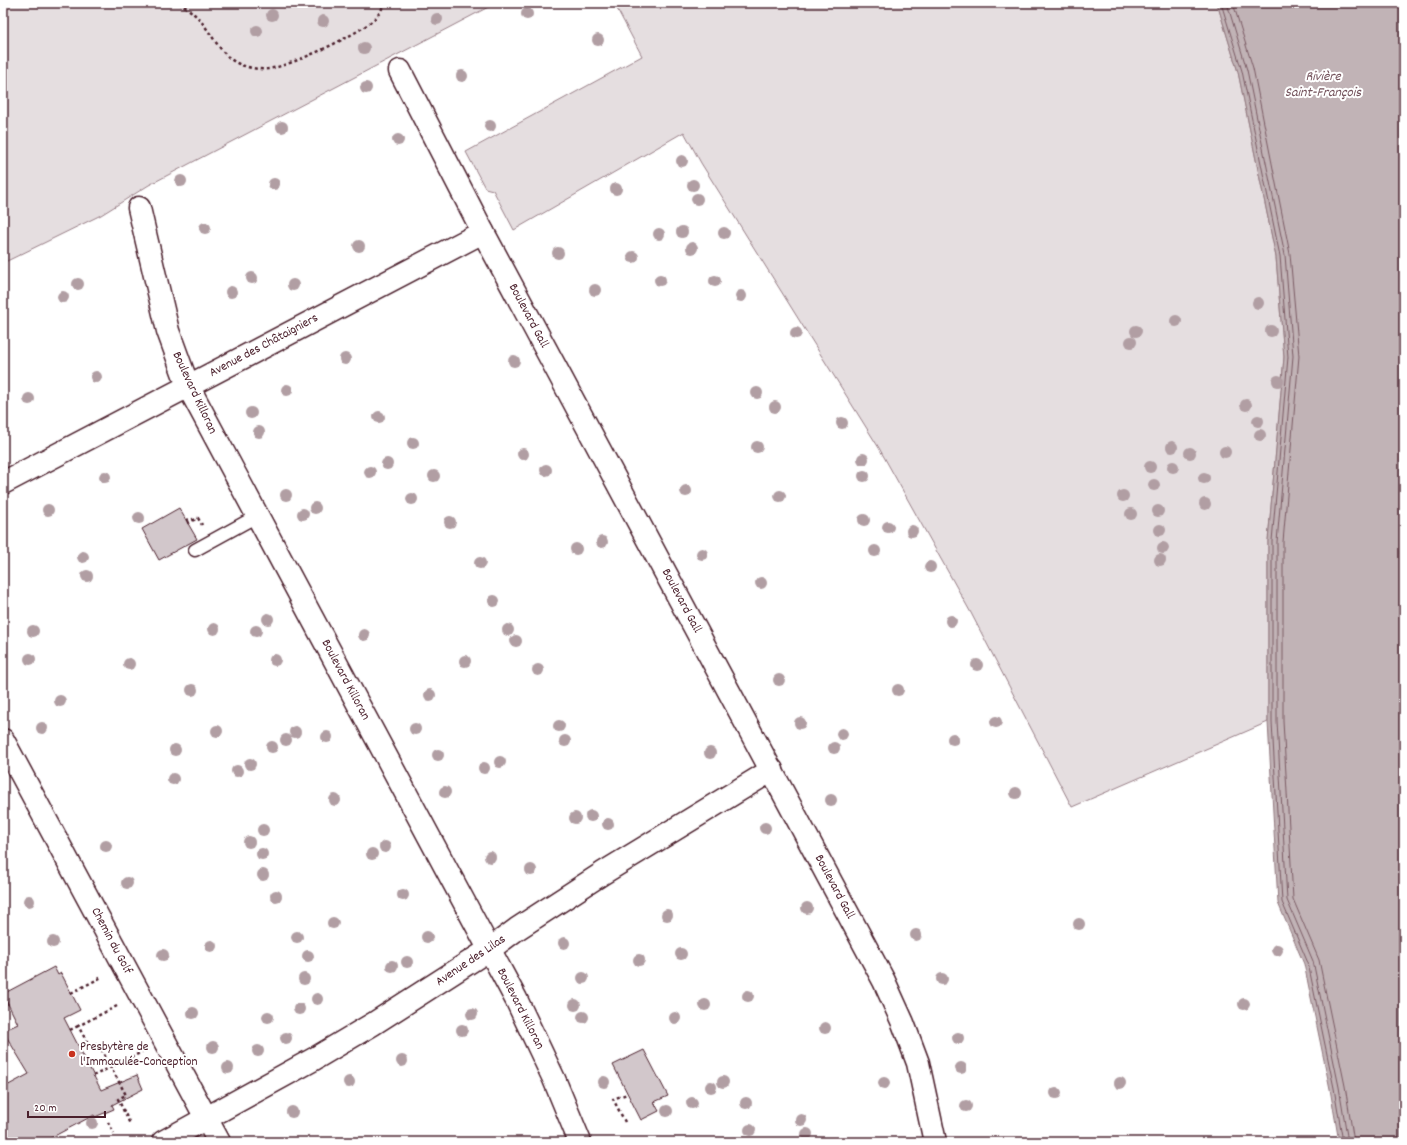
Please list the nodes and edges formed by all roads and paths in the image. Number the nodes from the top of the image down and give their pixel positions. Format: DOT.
graph roads {
  1 [pos="179,3"];
  2 [pos="384,3"];
  3 [pos="400,71"];
  4 [pos="138,208"];
  5 [pos="483,232"];
  6 [pos="188,386"];
  7 [pos="3,483"];
  8 [pos="257,516"];
  9 [pos="187,522"];
  10 [pos="204,528"];
  11 [pos="195,550"];
  12 [pos="3,740"];
  13 [pos="772,770"];
  14 [pos="490,949"];
  15 [pos="102,977"];
  16 [pos="71,993"];
  17 [pos="8,1003"];
  18 [pos="117,1006"];
  19 [pos="3,1009"];
  20 [pos="78,1026"];
  21 [pos="70,1030"];
  22 [pos="142,1052"];
  23 [pos="112,1067"];
  24 [pos="93,1076"];
  25 [pos="627,1094"];
  26 [pos="207,1118"];
  27 [pos="108,1122"];
  28 [pos="625,1122"];
  29 [pos="130,1124"];
  30 [pos="114,1133"];
  31 [pos="163,1142"];
  32 [pos="219,1142"];
  33 [pos="580,1142"];
  34 [pos="935,1142"];
  1 -- 2 [label="path"];
  3 -- 5 [label="street, Boulevard Gall"];
  4 -- 6 [label="street, Boulevard Killoran"];
  5 -- 6 [label="street, Avenue des Châtaigniers"];
  5 -- 13 [label="street, Boulevard Gall"];
  6 -- 7 [label="street, Avenue des Châtaigniers"];
  6 -- 8 [label="street, Boulevard Killoran"];
  8 -- 11 [label="lane"];
  8 -- 14 [label="street, Boulevard Killoran"];
  9 -- 10 [label="path"];
  12 -- 26 [label="street, Chemin du Golf"];
  13 -- 14 [label="street, Avenue des Lilas"];
  13 -- 34 [label="street, Boulevard Gall"];
  14 -- 26 [label="street, Avenue des Lilas"];
  14 -- 33 [label="street, Boulevard Killoran"];
  15 -- 16 [label="path"];
  17 -- 19 [label="path"];
  18 -- 20 [label="path"];
  20 -- 21 [label="path"];
  20 -- 23 [label="path"];
  22 -- 23 [label="path"];
  23 -- 24 [label="path"];
  23 -- 29 [label="path"];
  25 -- 28 [label="path"];
  26 -- 31 [label="street, Avenue des Lilas"];
  26 -- 32 [label="street, Chemin du Golf"];
  27 -- 30 [label="path"];
}
